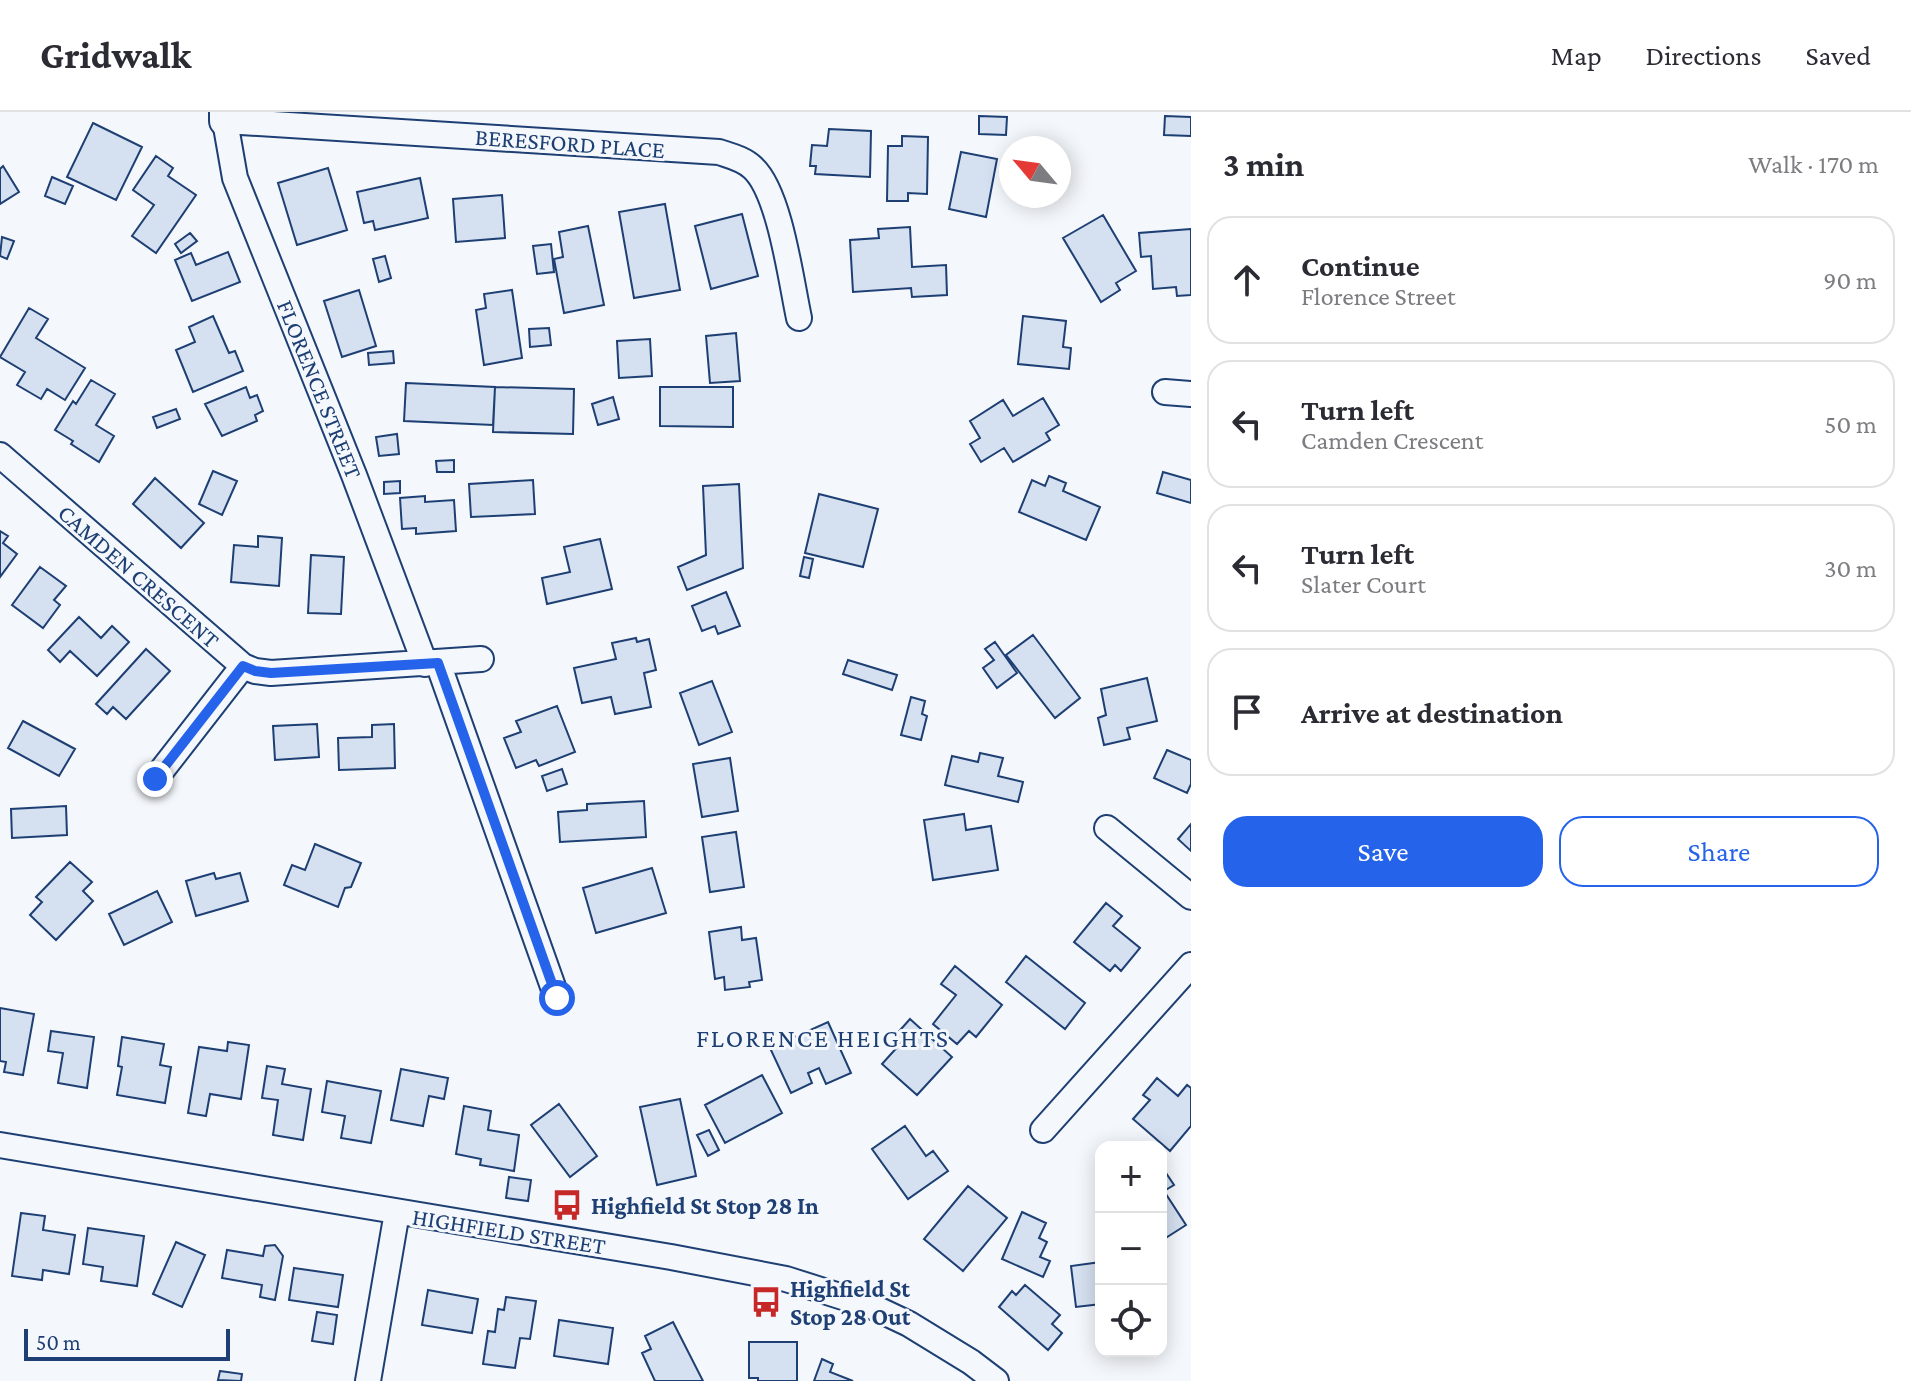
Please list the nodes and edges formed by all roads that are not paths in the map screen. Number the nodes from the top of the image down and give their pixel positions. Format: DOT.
graph roads {
  1 [pos="225,117"];
  2 [pos="799,318"];
  3 [pos="1165,392"];
  4 [pos="1191,394"];
  5 [pos="0,455"];
  6 [pos="481,659"];
  7 [pos="432,664"];
  8 [pos="243,666"];
  9 [pos="155,779"];
  10 [pos="1107,828"];
  11 [pos="1191,897"];
  12 [pos="1191,965"];
  13 [pos="557,998"];
  14 [pos="1043,1130"];
  15 [pos="0,1145"];
  16 [pos="397,1212"];
  17 [pos="368,1381"];
  18 [pos="996,1381"];
  1 -- 2 [label="street, BERESFORD PLACE"];
  1 -- 7 [label="street, FLORENCE STREET"];
  3 -- 4 [label="street"];
  5 -- 8 [label="street, CAMDEN CRESCENT"];
  6 -- 7 [label="street, CAMDEN CRESCENT"];
  7 -- 8 [label="street, CAMDEN CRESCENT"];
  7 -- 13 [label="street, FLORENCE STREET"];
  8 -- 9 [label="street"];
  10 -- 11 [label="street"];
  12 -- 14 [label="street"];
  15 -- 16 [label="street, HIGHFIELD STREET"];
  16 -- 17 [label="street"];
  16 -- 18 [label="street, HIGHFIELD STREET"];
}
